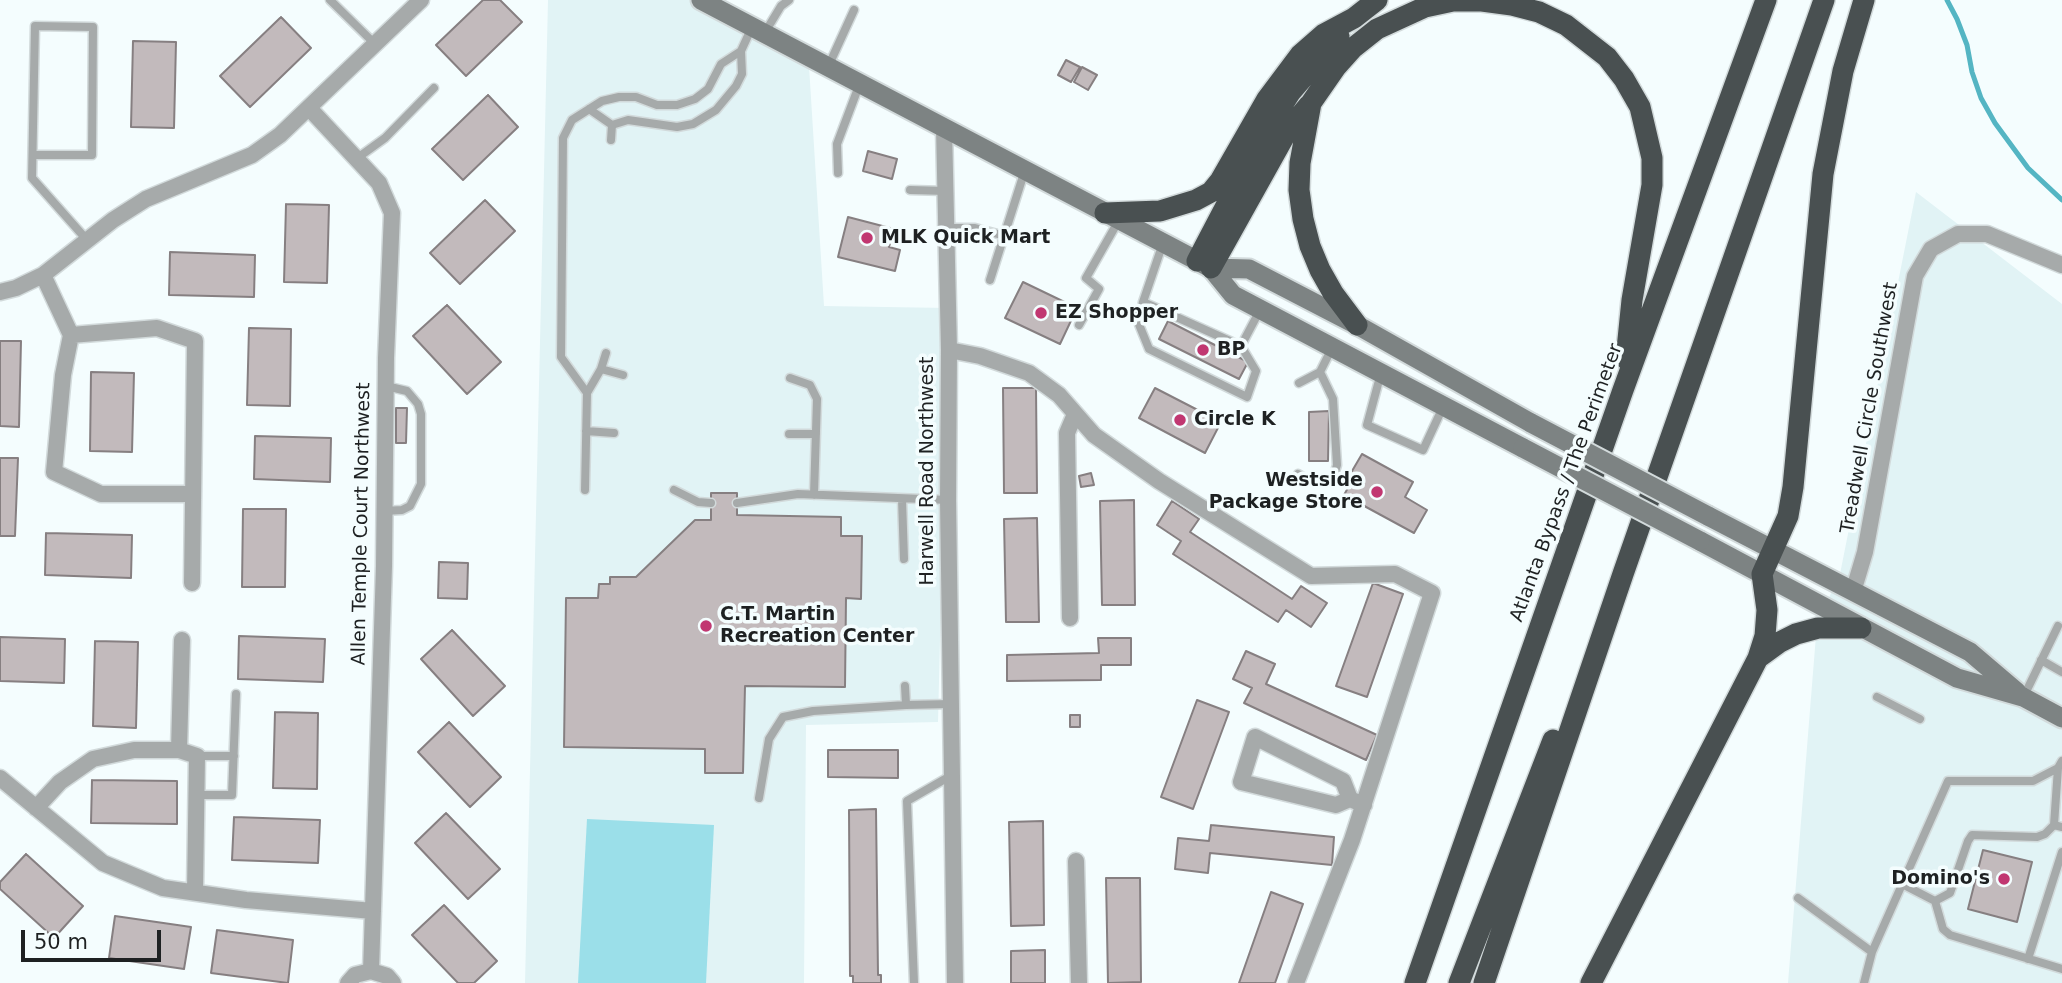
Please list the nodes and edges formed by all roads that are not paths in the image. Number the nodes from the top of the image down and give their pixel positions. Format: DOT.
graph roads {
  1 [pos="330,0"];
  2 [pos="421,0"];
  3 [pos="701,0"];
  4 [pos="789,0"];
  5 [pos="1377,0"];
  6 [pos="1766,0"];
  7 [pos="1824,0"];
  8 [pos="1864,0"];
  9 [pos="854,10"];
  10 [pos="1354,18"];
  11 [pos="758,30"];
  12 [pos="375,44"];
  13 [pos="741,51"];
  14 [pos="828,67"];
  15 [pos="860,83"];
  16 [pos="434,88"];
  17 [pos="1311,103"];
  18 [pos="309,108"];
  19 [pos="589,109"];
  20 [pos="612,125"];
  21 [pos="944,128"];
  22 [pos="611,140"];
  23 [pos="33,155"];
  24 [pos="356,159"];
  25 [pos="1025,170"];
  26 [pos="838,173"];
  27 [pos="910,190"];
  28 [pos="947,191"];
  29 [pos="1112,216"];
  30 [pos="947,228"];
  31 [pos="1005,236"];
  32 [pos="87,240"];
  33 [pos="1163,243"];
  34 [pos="1204,264"];
  35 [pos="2062,265"];
  36 [pos="43,275"];
  37 [pos="990,280"];
  38 [pos="0,292"];
  39 [pos="1143,302"];
  40 [pos="1260,310"];
  41 [pos="1357,325"];
  42 [pos="1079,326"];
  43 [pos="71,335"];
  44 [pos="1241,346"];
  45 [pos="1332,348"];
  46 [pos="949,350"];
  47 [pos="606,352"];
  48 [pos="601,369"];
  49 [pos="1320,372"];
  50 [pos="1381,373"];
  51 [pos="623,375"];
  52 [pos="790,378"];
  53 [pos="1299,383"];
  54 [pos="386,386"];
  55 [pos="1623,390"];
  56 [pos="587,393"];
  57 [pos="1444,405"];
  58 [pos="1076,414"];
  59 [pos="586,431"];
  60 [pos="614,433"];
  61 [pos="789,434"];
  62 [pos="816,435"];
  63 [pos="1298,474"];
  64 [pos="585,490"];
  65 [pos="674,490"];
  66 [pos="192,494"];
  67 [pos="814,495"];
  68 [pos="902,499"];
  69 [pos="948,500"];
  70 [pos="711,503"];
  71 [pos="737,503"];
  72 [pos="384,511"];
  73 [pos="1773,550"];
  74 [pos="904,559"];
  75 [pos="1623,574"];
  76 [pos="1762,574"];
  77 [pos="192,583"];
  78 [pos="1853,592"];
  79 [pos="1070,618"];
  80 [pos="2058,626"];
  81 [pos="1861,628"];
  82 [pos="182,640"];
  83 [pos="1758,658"];
  84 [pos="2040,660"];
  85 [pos="2062,672"];
  86 [pos="905,686"];
  87 [pos="236,694"];
  88 [pos="1877,697"];
  89 [pos="2023,697"];
  90 [pos="951,704"];
  91 [pos="906,705"];
  92 [pos="2062,718"];
  93 [pos="1920,719"];
  94 [pos="179,750"];
  95 [pos="197,755"];
  96 [pos="234,757"];
  97 [pos="2060,764"];
  98 [pos="952,775"];
  99 [pos="0,778"];
  100 [pos="197,795"];
  101 [pos="759,798"];
  102 [pos="1357,802"];
  103 [pos="36,808"];
  104 [pos="2058,826"];
  105 [pos="2062,852"];
  106 [pos="1076,861"];
  107 [pos="1902,884"];
  108 [pos="195,892"];
  109 [pos="1798,898"];
  110 [pos="1935,901"];
  111 [pos="373,911"];
  112 [pos="1872,952"];
  113 [pos="2028,959"];
  114 [pos="2062,969"];
  115 [pos="371,971"];
  116 [pos="348,983"];
  117 [pos="393,983"];
  118 [pos="914,983"];
  119 [pos="955,983"];
  120 [pos="1079,983"];
  121 [pos="1296,983"];
  122 [pos="1415,983"];
  123 [pos="1459,983"];
  124 [pos="1484,983"];
  125 [pos="1591,983"];
  126 [pos="1864,983"];
  1 -- 12 [label="lane"];
  2 -- 12 [label="street"];
  3 -- 11 [label="main road"];
  4 -- 11 [label="lane"];
  5 -- 10 [label="highway"];
  6 -- 55 [label="highway, Atlanta Bypass / The Perimeter"];
  7 -- 75 [label="highway"];
  8 -- 73 [label="highway"];
  9 -- 14 [label="lane"];
  10 -- 29 [label="highway"];
  10 -- 34 [label="highway"];
  11 -- 13 [label="lane"];
  11 -- 14 [label="main road"];
  12 -- 18 [label="street"];
  13 -- 19 [label="lane"];
  13 -- 20 [label="lane"];
  14 -- 15 [label="main road"];
  15 -- 21 [label="main road"];
  15 -- 26 [label="lane"];
  16 -- 24 [label="lane"];
  17 -- 34 [label="highway"];
  17 -- 41 [label="highway"];
  17 -- 55 [label="highway"];
  18 -- 24 [label="street, Allen Temple Court Northwest"];
  18 -- 32 [label="street"];
  19 -- 20 [label="lane"];
  19 -- 56 [label="lane"];
  20 -- 22 [label="lane"];
  21 -- 25 [label="main road"];
  21 -- 28 [label="street, Harwell Road Northwest"];
  23 -- 23 [label="lane"];
  23 -- 32 [label="lane"];
  24 -- 54 [label="street, Allen Temple Court Northwest"];
  25 -- 29 [label="main road"];
  25 -- 31 [label="lane"];
  27 -- 28 [label="lane"];
  28 -- 30 [label="street, Harwell Road Northwest"];
  29 -- 33 [label="main road"];
  29 -- 42 [label="lane"];
  30 -- 31 [label="lane"];
  30 -- 46 [label="street, Harwell Road Northwest"];
  31 -- 37 [label="lane"];
  32 -- 36 [label="street"];
  33 -- 34 [label="main road"];
  33 -- 39 [label="lane"];
  34 -- 40 [label="main road"];
  34 -- 41 [label="main road"];
  35 -- 78 [label="street, Treadwell Circle Southwest"];
  36 -- 38 [label="street"];
  36 -- 43 [label="street"];
  39 -- 44 [label="lane"];
  39 -- 44 [label="lane"];
  40 -- 44 [label="lane"];
  40 -- 45 [label="main road"];
  41 -- 73 [label="main road, bridge"];
  43 -- 66 [label="street"];
  43 -- 66 [label="street"];
  45 -- 49 [label="lane"];
  45 -- 50 [label="main road"];
  46 -- 58 [label="street"];
  46 -- 69 [label="street, Harwell Road Northwest"];
  47 -- 48 [label="lane"];
  48 -- 51 [label="lane"];
  48 -- 56 [label="lane"];
  49 -- 53 [label="lane"];
  49 -- 63 [label="lane"];
  50 -- 57 [label="main road"];
  50 -- 57 [label="lane"];
  52 -- 62 [label="lane"];
  54 -- 72 [label="street, Allen Temple Court Northwest"];
  54 -- 72 [label="lane"];
  55 -- 122 [label="highway, Atlanta Bypass / The Perimeter"];
  56 -- 59 [label="lane"];
  57 -- 76 [label="main road, bridge"];
  58 -- 79 [label="street"];
  58 -- 102 [label="street"];
  59 -- 60 [label="lane"];
  59 -- 64 [label="lane"];
  61 -- 62 [label="lane"];
  62 -- 67 [label="lane"];
  65 -- 70 [label="lane"];
  66 -- 77 [label="street"];
  67 -- 68 [label="lane"];
  67 -- 71 [label="lane"];
  68 -- 69 [label="lane"];
  68 -- 74 [label="lane"];
  69 -- 90 [label="street, Harwell Road Northwest"];
  72 -- 111 [label="street, Allen Temple Court Northwest"];
  73 -- 76 [label="highway"];
  73 -- 78 [label="main road"];
  75 -- 123 [label="highway"];
  75 -- 124 [label="highway"];
  76 -- 81 [label="main road"];
  76 -- 83 [label="highway"];
  78 -- 89 [label="main road"];
  80 -- 84 [label="lane"];
  81 -- 83 [label="highway"];
  81 -- 89 [label="main road"];
  82 -- 94 [label="street"];
  83 -- 125 [label="highway"];
  84 -- 85 [label="lane"];
  84 -- 89 [label="lane"];
  86 -- 91 [label="lane"];
  87 -- 96 [label="lane"];
  88 -- 93 [label="lane"];
  89 -- 92 [label="main road"];
  90 -- 91 [label="lane"];
  90 -- 98 [label="street, Harwell Road Northwest"];
  91 -- 101 [label="lane"];
  94 -- 95 [label="street"];
  94 -- 103 [label="street"];
  95 -- 96 [label="lane"];
  95 -- 100 [label="street"];
  96 -- 100 [label="lane"];
  97 -- 104 [label="lane"];
  97 -- 107 [label="lane"];
  98 -- 118 [label="lane"];
  98 -- 119 [label="street, Harwell Road Northwest"];
  99 -- 103 [label="street"];
  100 -- 108 [label="street"];
  102 -- 102 [label="street"];
  102 -- 121 [label="street"];
  103 -- 108 [label="street"];
  104 -- 110 [label="lane"];
  105 -- 113 [label="lane"];
  106 -- 120 [label="street"];
  107 -- 110 [label="lane"];
  107 -- 112 [label="lane"];
  108 -- 111 [label="street"];
  109 -- 112 [label="lane"];
  110 -- 113 [label="lane"];
  111 -- 115 [label="street, Allen Temple Court Northwest"];
  112 -- 126 [label="lane"];
  113 -- 114 [label="lane"];
  115 -- 116 [label="street"];
  115 -- 117 [label="street"];
}
